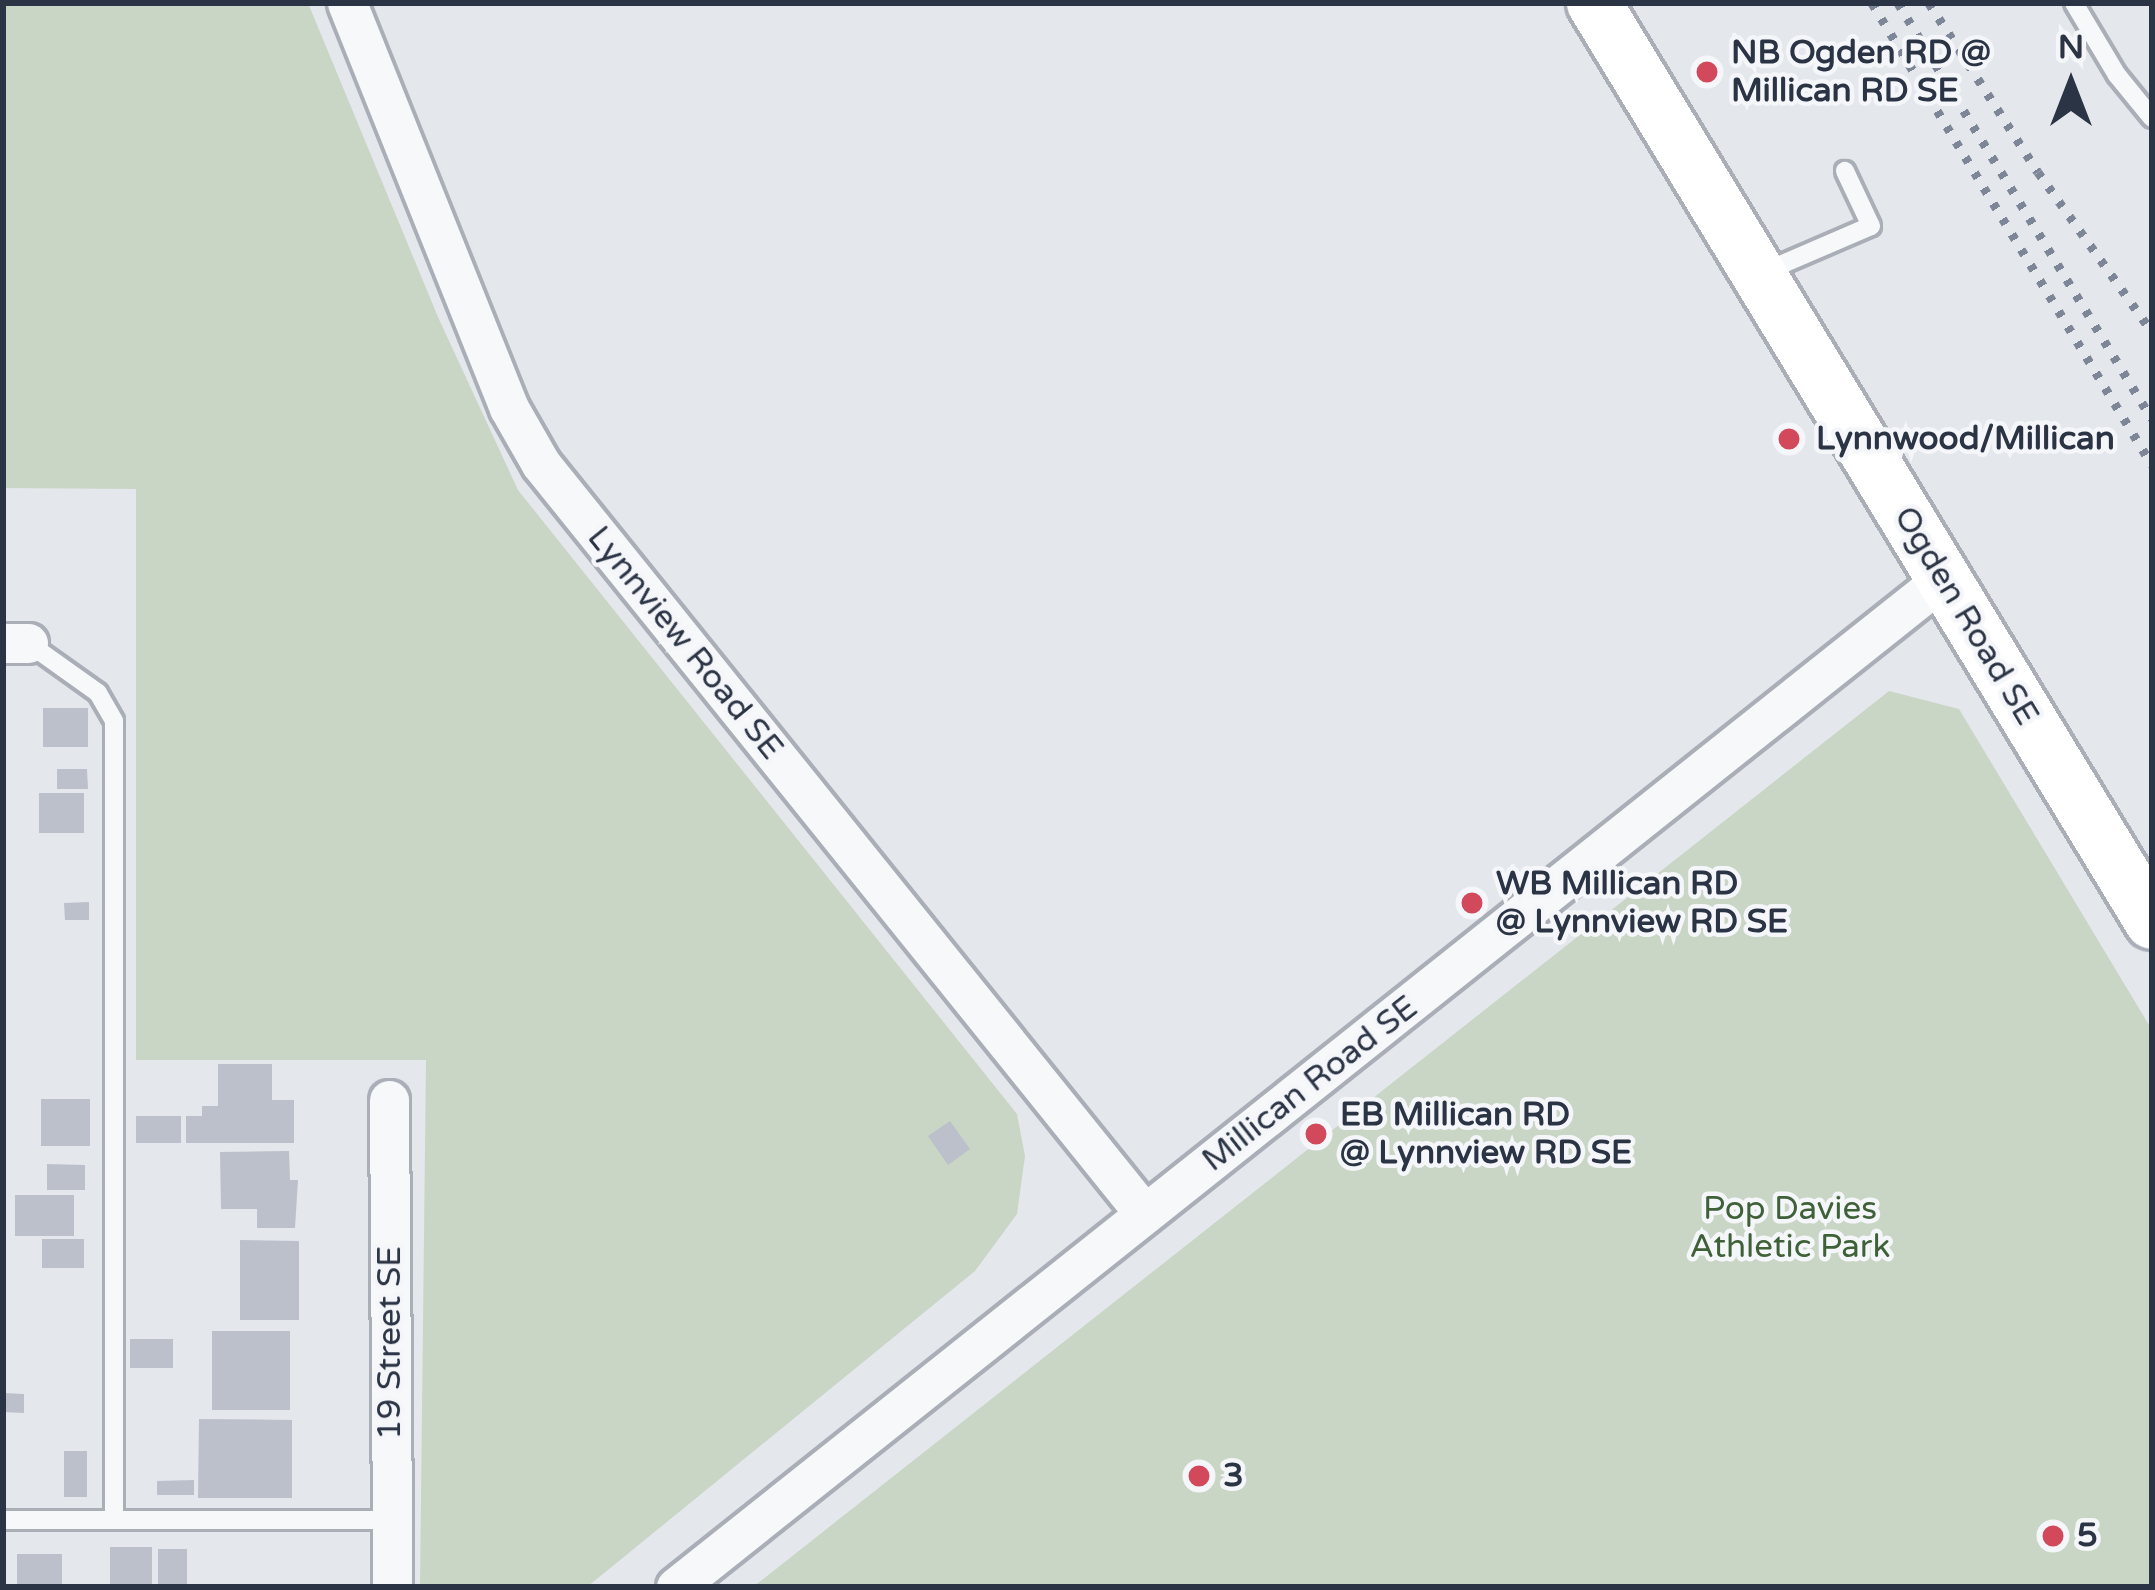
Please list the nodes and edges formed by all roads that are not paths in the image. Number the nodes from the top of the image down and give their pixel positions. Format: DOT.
graph roads {
  1 [pos="347,3"];
  2 [pos="1594,3"];
  3 [pos="2074,3"];
  4 [pos="2152,118"];
  5 [pos="1845,171"];
  6 [pos="1759,274"];
  7 [pos="1943,579"];
  8 [pos="16,644"];
  9 [pos="2152,922"];
  10 [pos="389,1100"];
  11 [pos="1143,1211"];
  12 [pos="3,1520"];
  13 [pos="114,1520"];
  14 [pos="391,1520"];
  15 [pos="685,1583"];
  16 [pos="392,1587"];
  1 -- 11 [label="street, Lynnview Road SE"];
  2 -- 6 [label="street, Ogden Road SE"];
  3 -- 4 [label="lane"];
  5 -- 6 [label="lane"];
  6 -- 7 [label="street, Ogden Road SE"];
  7 -- 9 [label="street, Ogden Road SE"];
  7 -- 11 [label="street, Millican Road SE"];
  8 -- 13 [label="lane"];
  10 -- 14 [label="street, 19 Street SE"];
  11 -- 15 [label="street, Millican Road SE"];
  12 -- 13 [label="lane"];
  13 -- 14 [label="lane"];
  14 -- 16 [label="street, 19 Street SE"];
}
